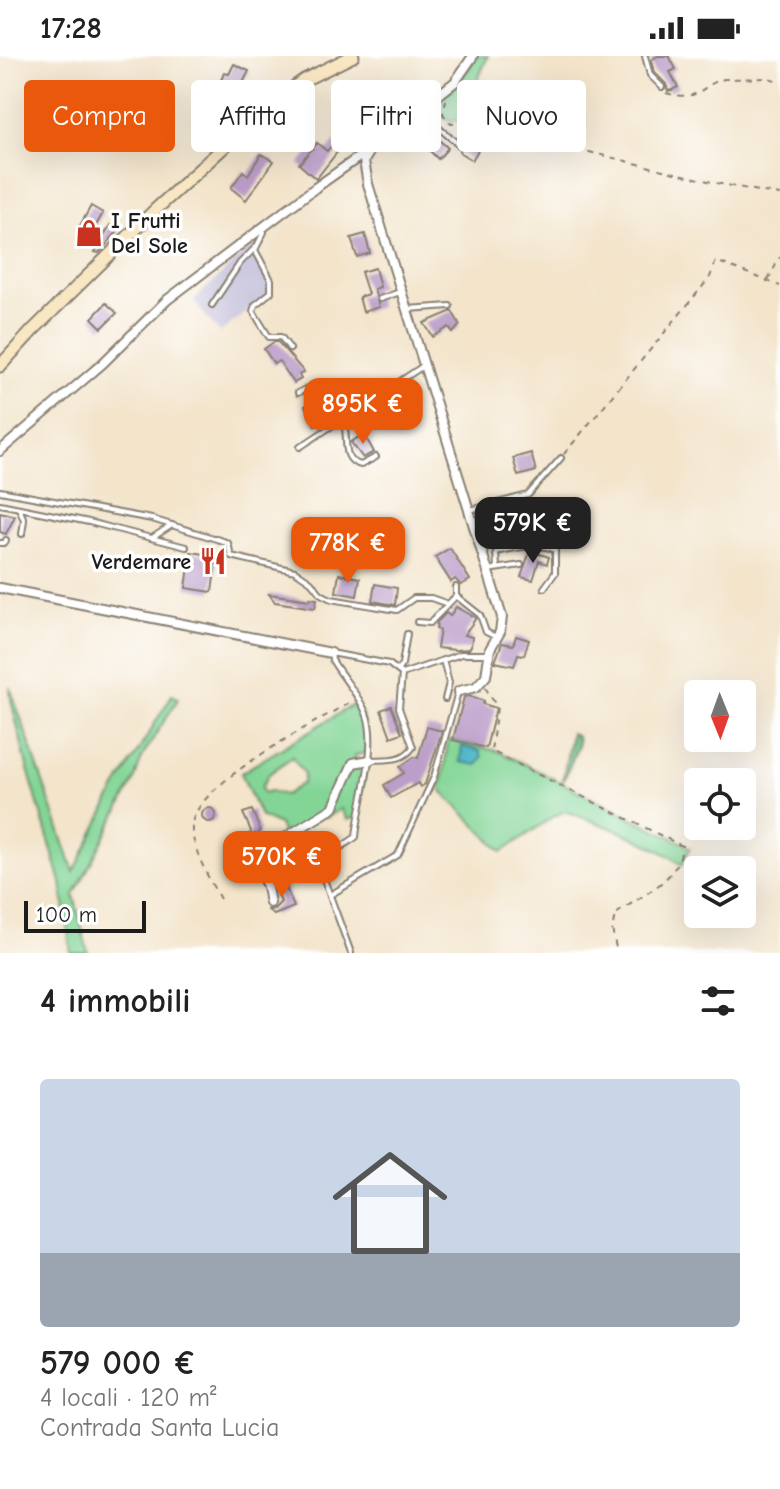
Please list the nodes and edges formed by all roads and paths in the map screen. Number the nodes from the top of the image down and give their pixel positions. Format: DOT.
graph roads {
  1 [pos="353,56"];
  2 [pos="473,56"];
  3 [pos="645,56"];
  4 [pos="780,81"];
  5 [pos="662,87"];
  6 [pos="443,92"];
  7 [pos="369,152"];
  8 [pos="365,158"];
  9 [pos="780,195"];
  10 [pos="262,229"];
  11 [pos="256,247"];
  12 [pos="780,257"];
  13 [pos="767,281"];
  14 [pos="780,286"];
  15 [pos="403,292"];
  16 [pos="380,299"];
  17 [pos="212,305"];
  18 [pos="450,306"];
  19 [pos="408,309"];
  20 [pos="290,349"];
  21 [pos="426,365"];
  22 [pos="0,366"];
  23 [pos="298,393"];
  24 [pos="339,421"];
  25 [pos="300,447"];
  26 [pos="0,451"];
  27 [pos="376,457"];
  28 [pos="561,458"];
  29 [pos="0,491"];
  30 [pos="0,504"];
  31 [pos="19,508"];
  32 [pos="470,510"];
  33 [pos="172,525"];
  34 [pos="22,534"];
  35 [pos="152,538"];
  36 [pos="6,540"];
  37 [pos="0,543"];
  38 [pos="186,547"];
  39 [pos="521,565"];
  40 [pos="492,568"];
  41 [pos="456,587"];
  42 [pos="0,588"];
  43 [pos="544,588"];
  44 [pos="456,596"];
  45 [pos="448,604"];
  46 [pos="417,622"];
  47 [pos="407,634"];
  48 [pos="496,637"];
  49 [pos="331,653"];
  50 [pos="489,654"];
  51 [pos="443,660"];
  52 [pos="400,672"];
  53 [pos="482,682"];
  54 [pos="459,691"];
  55 [pos="356,698"];
  56 [pos="445,699"];
  57 [pos="370,760"];
  58 [pos="245,849"];
  59 [pos="289,857"];
  60 [pos="318,863"];
  61 [pos="266,882"];
  62 [pos="330,895"];
  63 [pos="220,899"];
  64 [pos="270,903"];
  65 [pos="351,953"];
  66 [pos="617,953"];
  1 -- 22 [label="street"];
  2 -- 6 [label="street"];
  3 -- 5 [label="lane"];
  4 -- 5 [label="path"];
  6 -- 9 [label="path"];
  7 -- 8 [label="street"];
  8 -- 10 [label="street"];
  8 -- 15 [label="street"];
  10 -- 11 [label="lane"];
  10 -- 26 [label="street"];
  11 -- 17 [label="lane"];
  11 -- 20 [label="lane"];
  12 -- 13 [label="path"];
  13 -- 14 [label="path"];
  13 -- 28 [label="path"];
  15 -- 16 [label="lane"];
  15 -- 19 [label="street"];
  18 -- 19 [label="lane"];
  19 -- 21 [label="street"];
  21 -- 24 [label="lane"];
  21 -- 32 [label="street"];
  23 -- 24 [label="lane"];
  24 -- 25 [label="lane"];
  24 -- 27 [label="lane"];
  28 -- 32 [label="lane"];
  29 -- 33 [label="lane"];
  30 -- 31 [label="lane"];
  31 -- 34 [label="lane"];
  31 -- 35 [label="lane"];
  32 -- 40 [label="street"];
  33 -- 35 [label="lane"];
  33 -- 45 [label="lane"];
  35 -- 38 [label="lane"];
  36 -- 37 [label="lane"];
  39 -- 40 [label="lane"];
  40 -- 43 [label="lane"];
  40 -- 48 [label="street"];
  41 -- 44 [label="lane"];
  42 -- 49 [label="street"];
  44 -- 45 [label="lane"];
  44 -- 48 [label="lane"];
  45 -- 46 [label="lane"];
  47 -- 52 [label="lane"];
  48 -- 50 [label="street"];
  49 -- 52 [label="lane"];
  49 -- 55 [label="lane"];
  50 -- 51 [label="lane"];
  50 -- 53 [label="street"];
  51 -- 52 [label="lane"];
  51 -- 56 [label="lane"];
  52 -- 57 [label="lane"];
  53 -- 54 [label="street"];
  53 -- 66 [label="path"];
  54 -- 62 [label="lane"];
  55 -- 57 [label="lane"];
  55 -- 63 [label="path"];
  57 -- 59 [label="street"];
  57 -- 60 [label="lane"];
  58 -- 61 [label="street"];
  59 -- 60 [label="street"];
  59 -- 61 [label="street"];
  60 -- 62 [label="lane"];
  61 -- 64 [label="street"];
  62 -- 65 [label="lane"];
}
